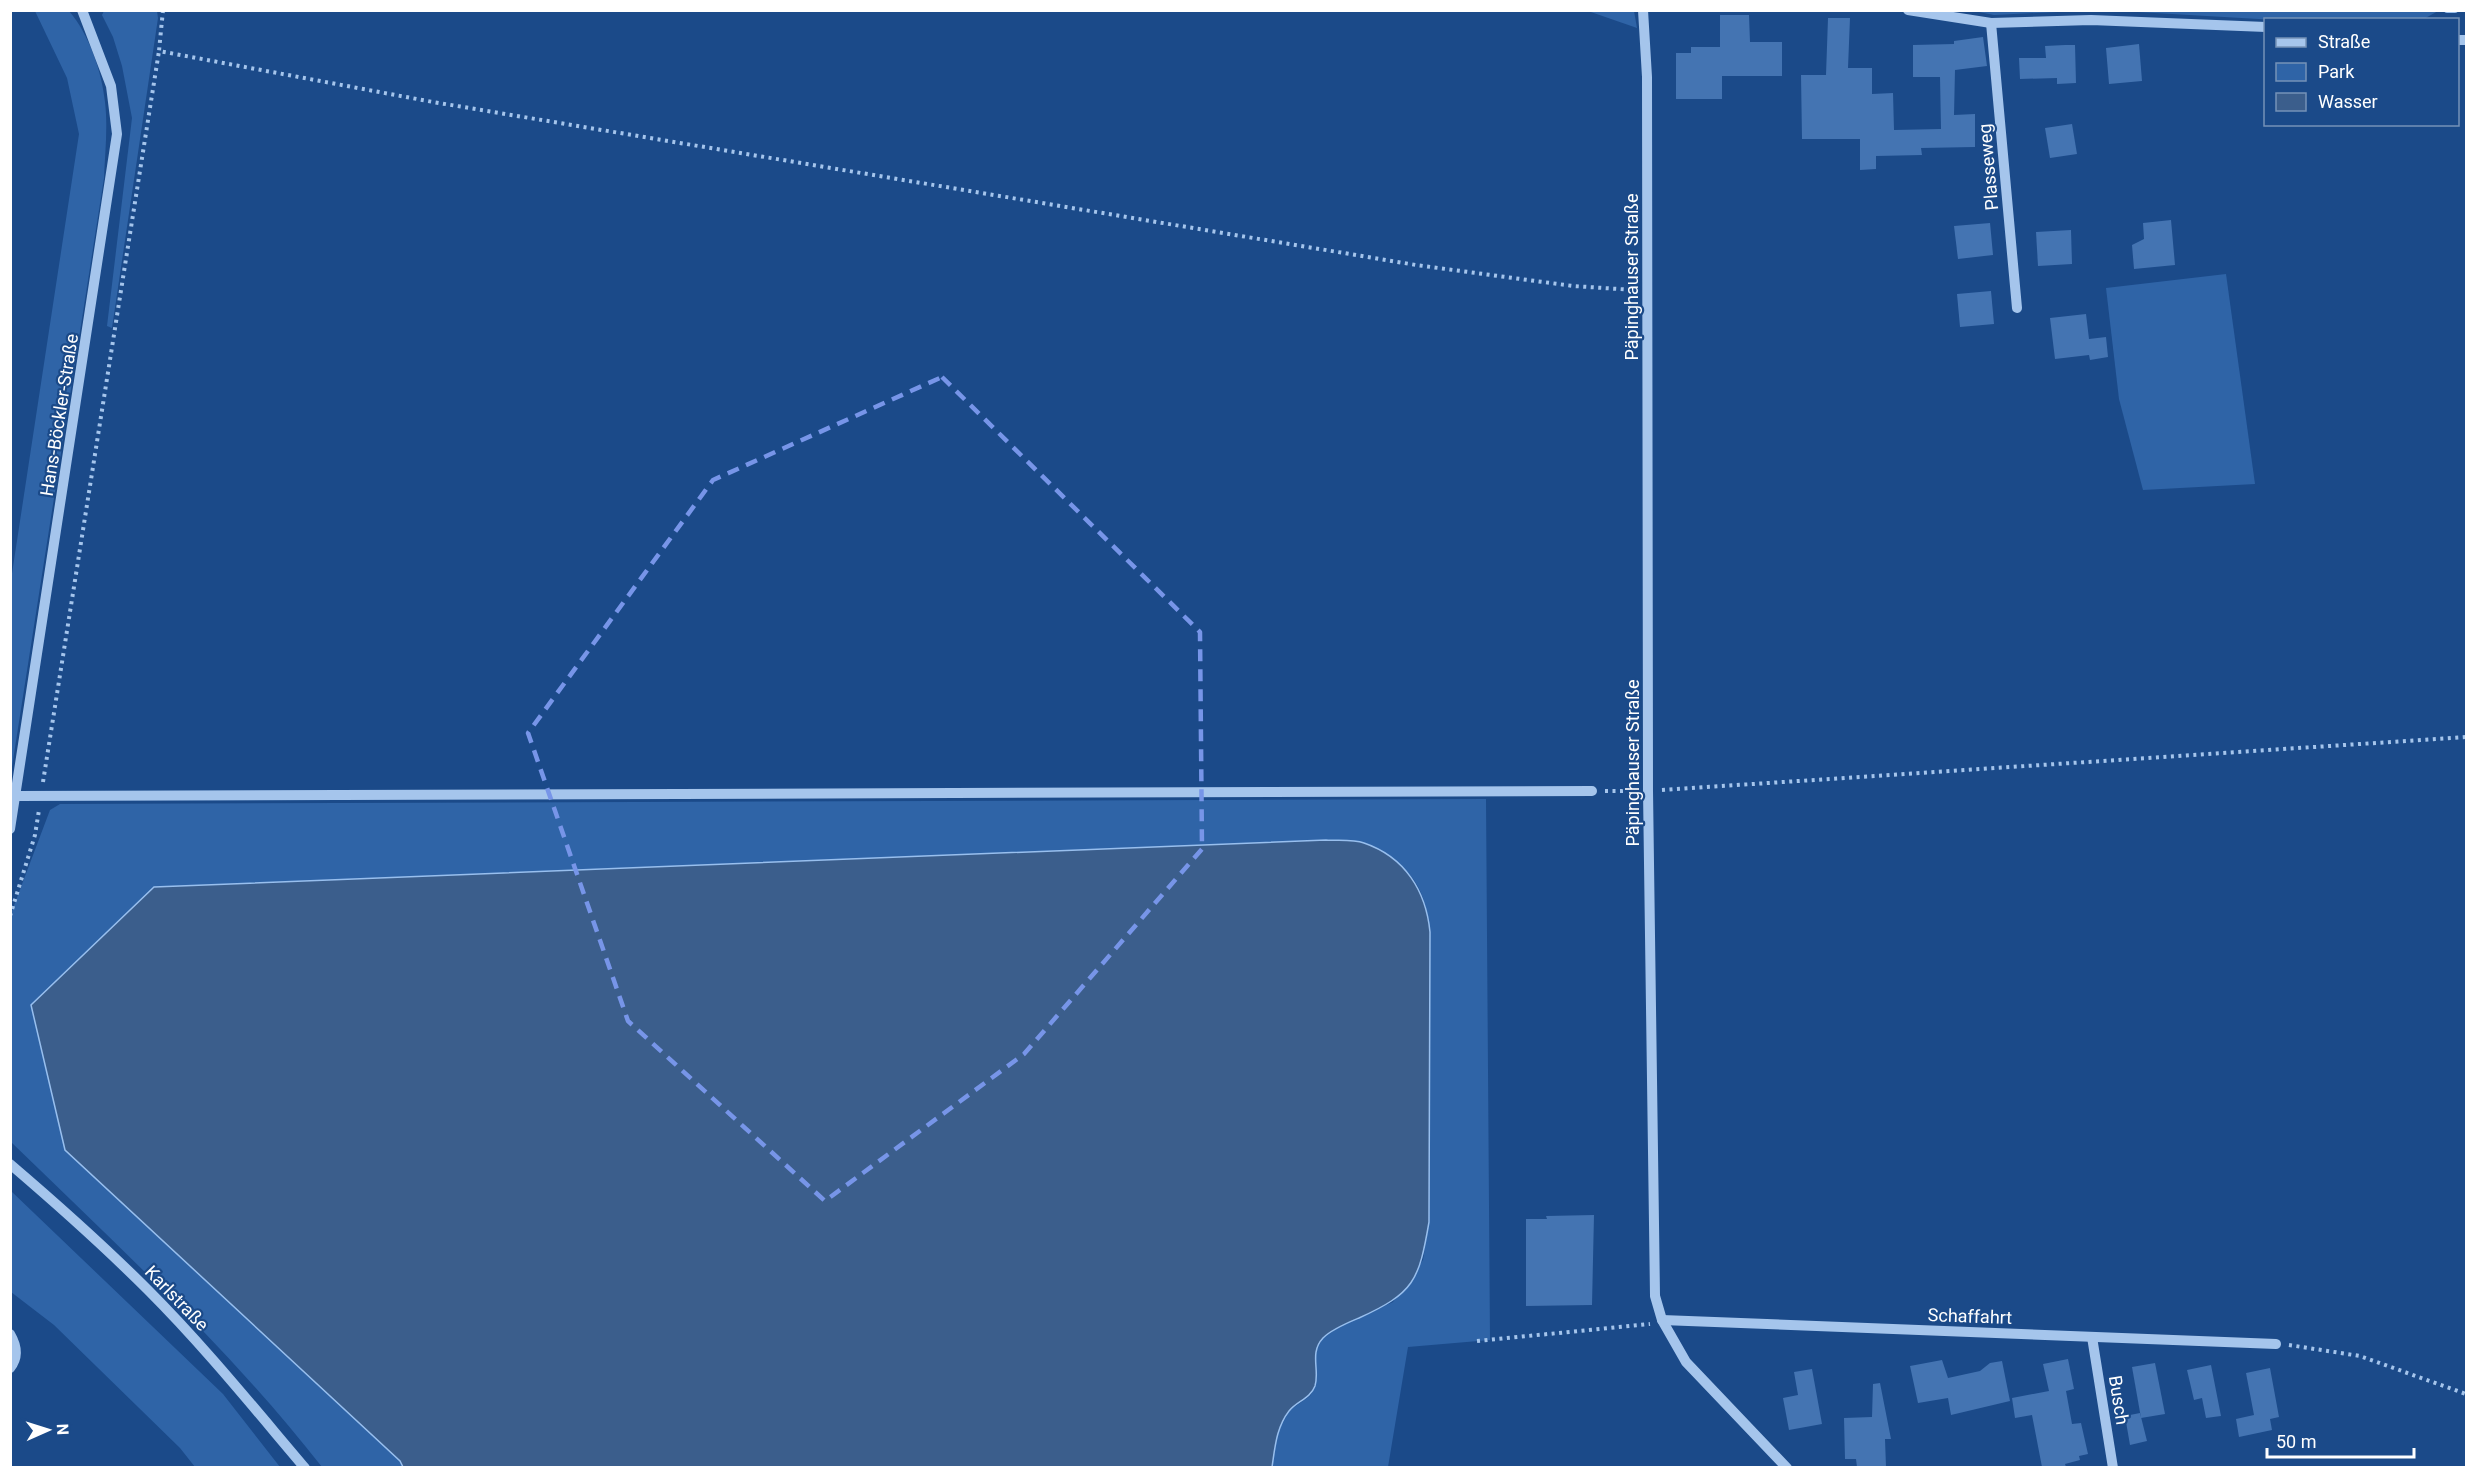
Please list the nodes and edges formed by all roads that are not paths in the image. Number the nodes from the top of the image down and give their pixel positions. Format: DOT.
graph roads {
  1 [pos="82,10"];
  2 [pos="1643,10"];
  3 [pos="1908,10"];
  4 [pos="1991,23"];
  5 [pos="2264,27"];
  6 [pos="2017,308"];
  7 [pos="1592,791"];
  8 [pos="18,796"];
  9 [pos="10,829"];
  10 [pos="10,1164"];
  11 [pos="1662,1320"];
  12 [pos="10,1334"];
  13 [pos="2092,1337"];
  14 [pos="2276,1344"];
  15 [pos="10,1368"];
  16 [pos="305,1467"];
  17 [pos="1787,1467"];
  18 [pos="2113,1467"];
  1 -- 8 [label="street, Hans-Böckler-Straße"];
  2 -- 11 [label="street, Päpinghauser Straße"];
  3 -- 4 [label="street"];
  4 -- 5 [label="street"];
  4 -- 6 [label="street, Plasseweg"];
  7 -- 8 [label="street"];
  8 -- 9 [label="street, Hans-Böckler-Straße"];
  10 -- 16 [label="street, Karlstraße"];
  11 -- 13 [label="street, Schaffahrt"];
  11 -- 17 [label="street, Päpinghauser Straße"];
  12 -- 15 [label="street"];
  13 -- 14 [label="street, Schaffahrt"];
  13 -- 18 [label="street, Busch"];
}
